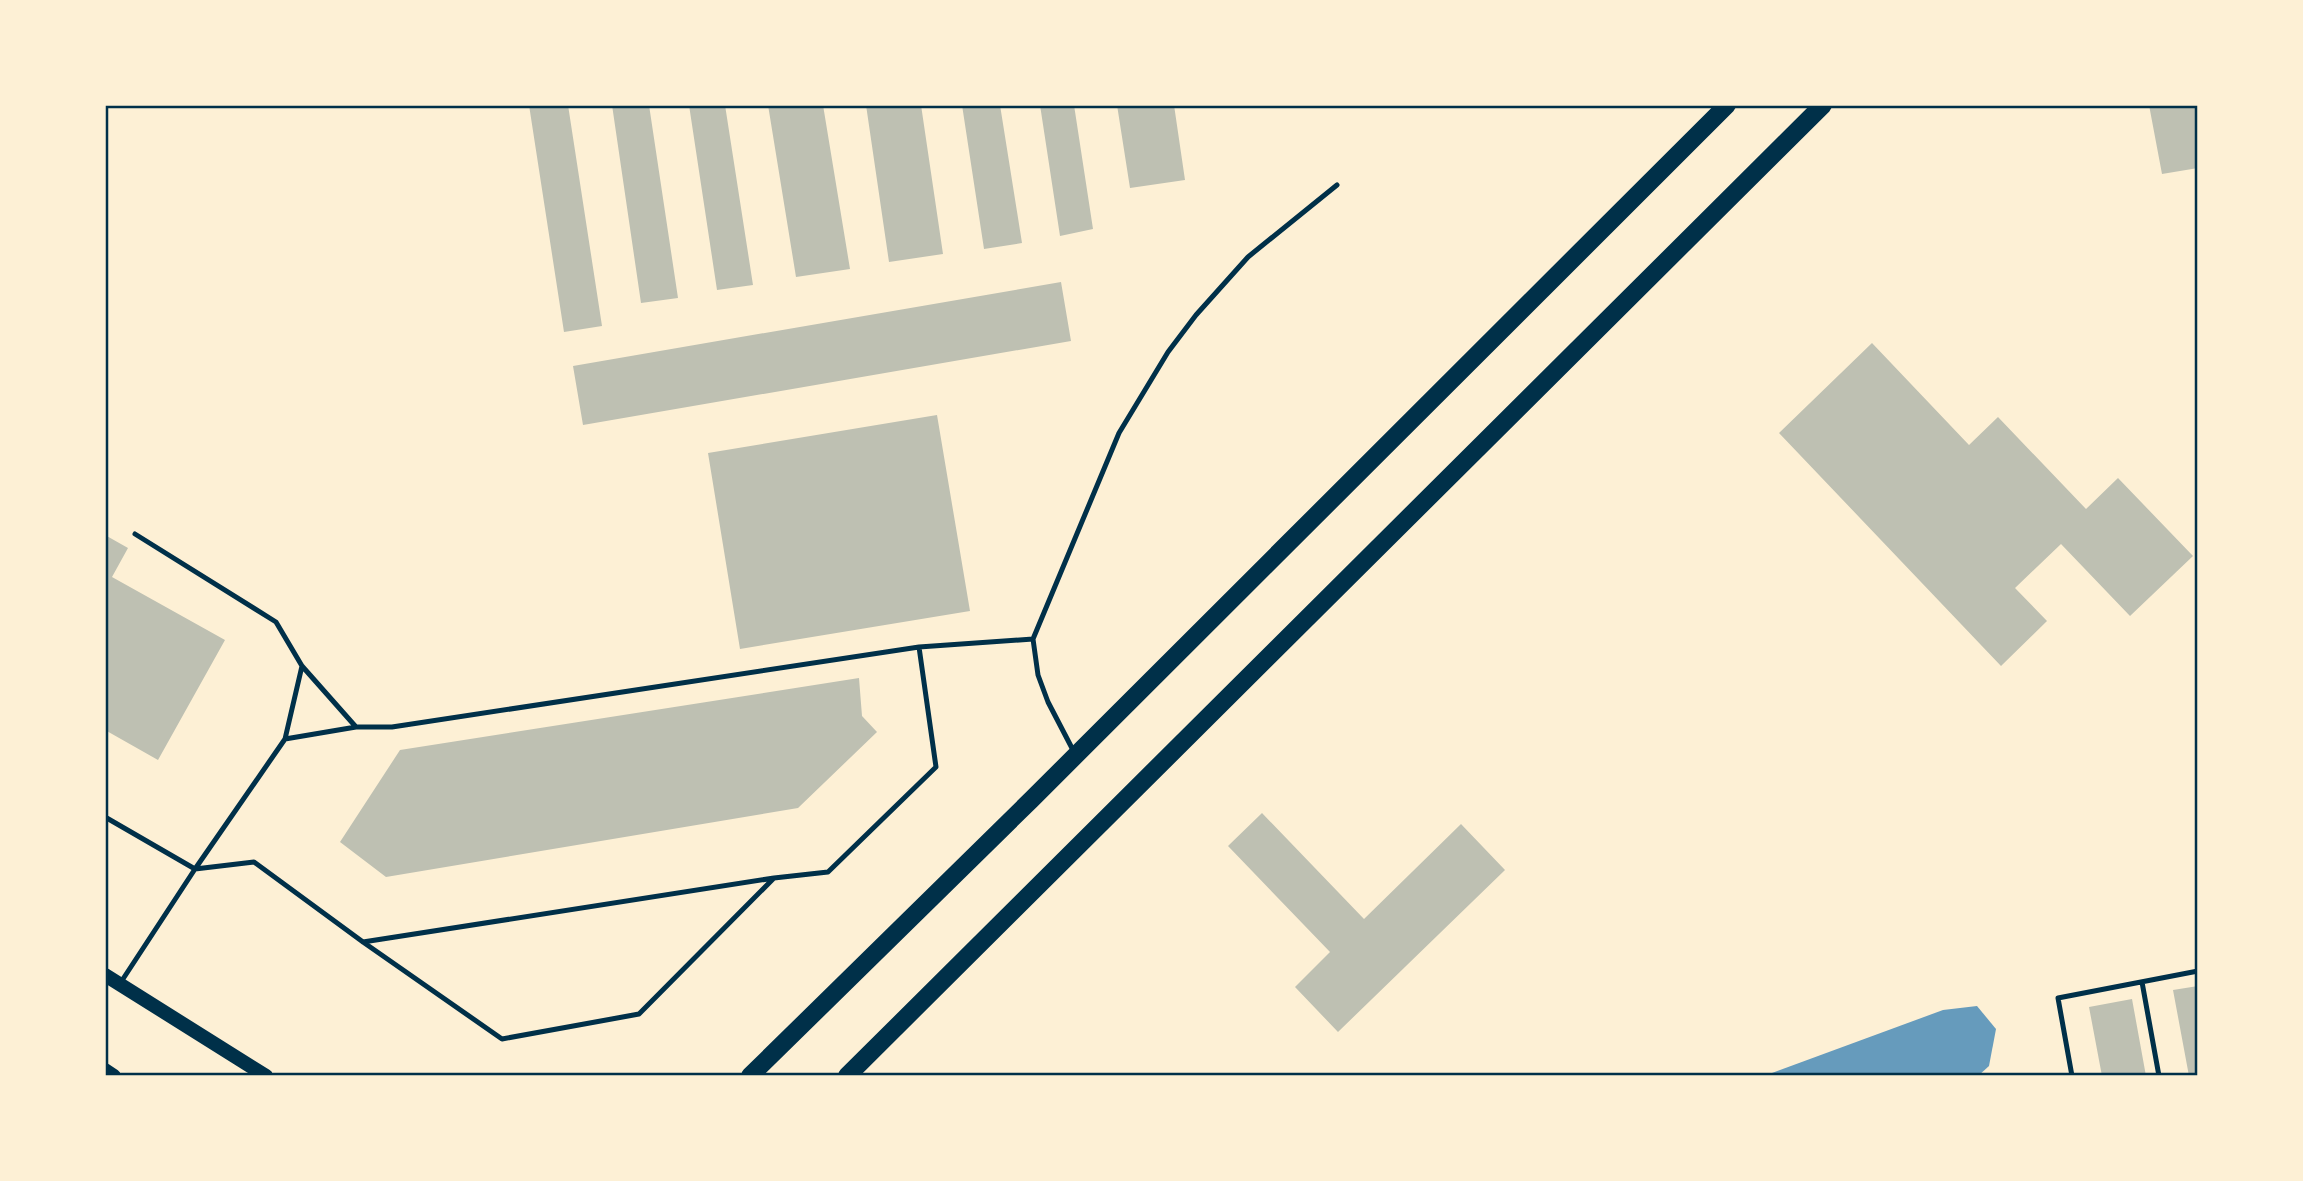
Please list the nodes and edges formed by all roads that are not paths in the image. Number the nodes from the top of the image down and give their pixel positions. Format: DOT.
graph roads {
  1 [pos="1727,105"];
  2 [pos="1823,105"];
  3 [pos="1337,185"];
  4 [pos="135,534"];
  5 [pos="1033,639"];
  6 [pos="919,648"];
  7 [pos="302,666"];
  8 [pos="356,727"];
  9 [pos="285,739"];
  10 [pos="1076,755"];
  11 [pos="105,817"];
  12 [pos="195,869"];
  13 [pos="774,878"];
  14 [pos="363,942"];
  15 [pos="2198,971"];
  16 [pos="105,975"];
  17 [pos="2142,982"];
  18 [pos="120,984"];
  19 [pos="105,1070"];
  20 [pos="114,1076"];
  21 [pos="265,1076"];
  22 [pos="750,1076"];
  23 [pos="847,1076"];
  24 [pos="2072,1076"];
  25 [pos="2159,1076"];
  1 -- 10 [label="main road"];
  2 -- 23 [label="main road"];
  3 -- 5 [label="lane"];
  4 -- 7 [label="lane"];
  5 -- 6 [label="lane"];
  5 -- 10 [label="lane"];
  6 -- 8 [label="lane"];
  6 -- 13 [label="lane"];
  7 -- 8 [label="lane"];
  7 -- 9 [label="lane"];
  8 -- 9 [label="lane"];
  9 -- 12 [label="lane"];
  10 -- 22 [label="main road"];
  11 -- 12 [label="lane"];
  12 -- 14 [label="lane"];
  12 -- 18 [label="lane"];
  13 -- 14 [label="lane"];
  13 -- 14 [label="lane"];
  15 -- 17 [label="lane"];
  16 -- 18 [label="main road"];
  17 -- 24 [label="lane"];
  17 -- 25 [label="lane"];
  18 -- 21 [label="main road"];
  19 -- 20 [label="main road"];
}
